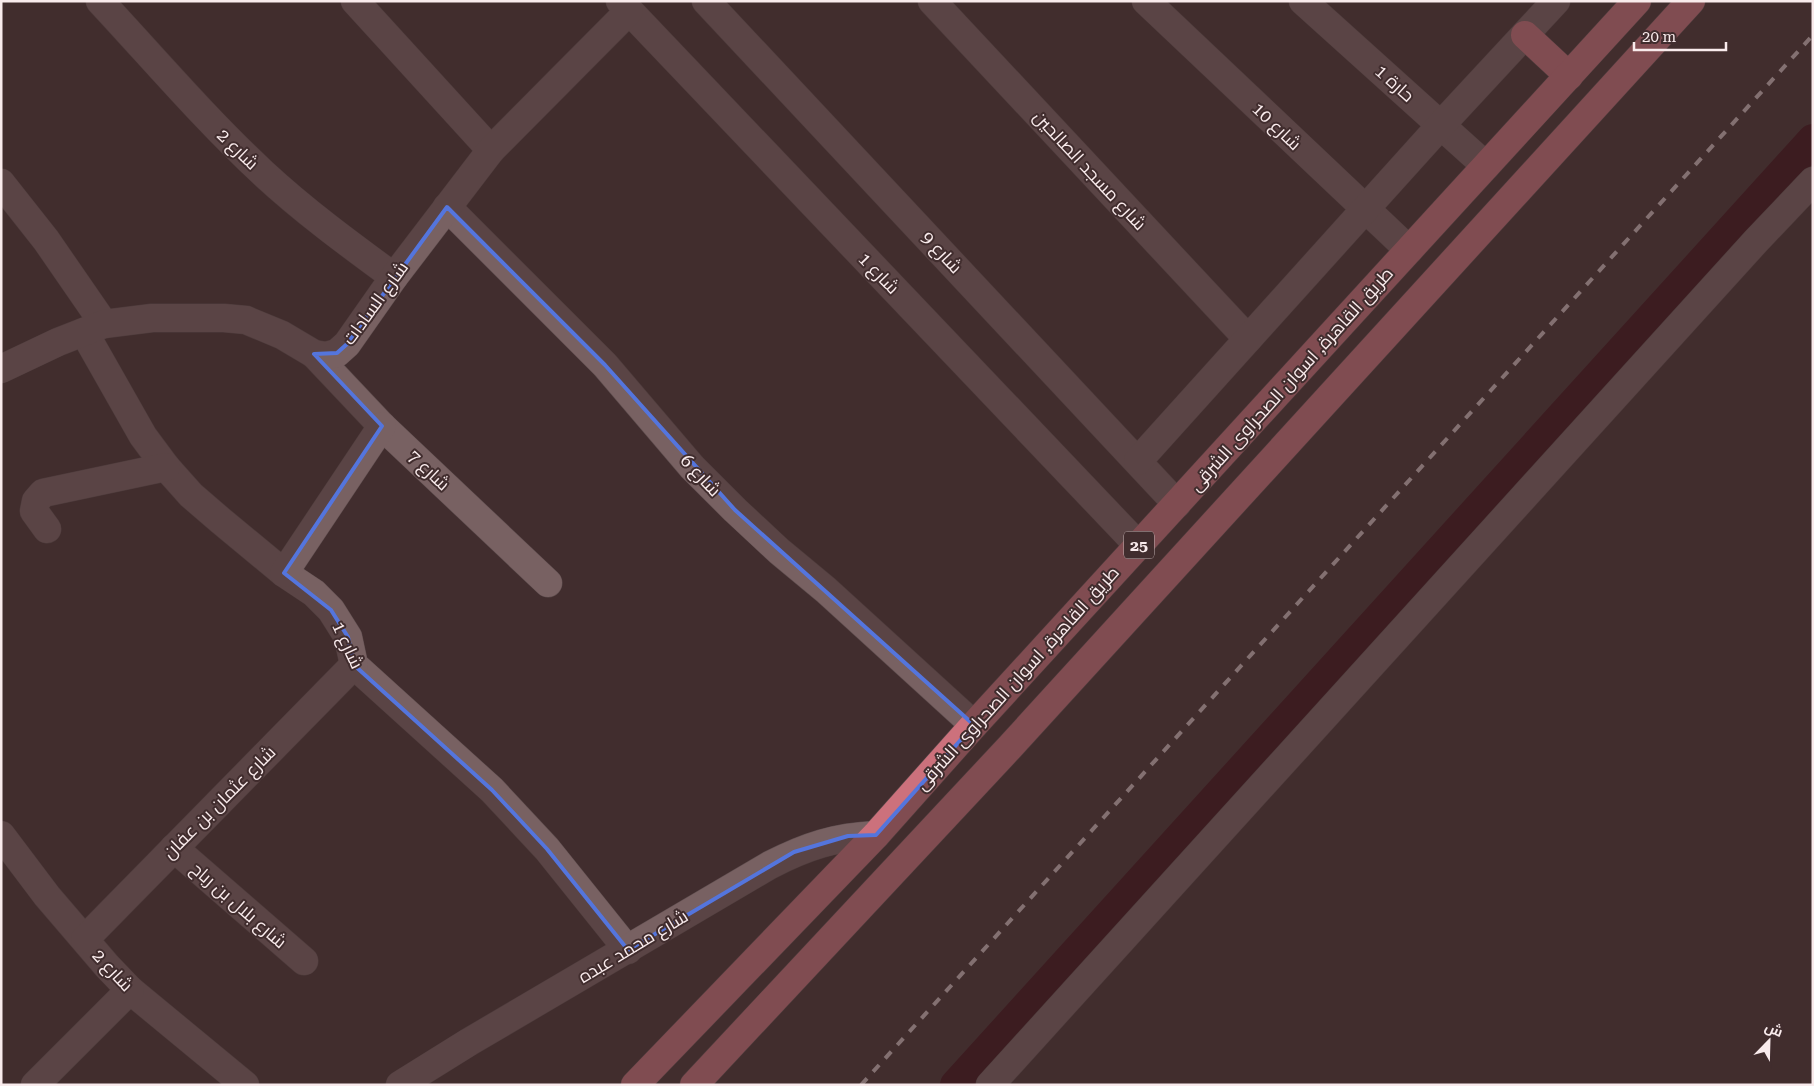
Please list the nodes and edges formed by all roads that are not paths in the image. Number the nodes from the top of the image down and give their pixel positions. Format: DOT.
graph roads {
  1 [pos="100,1"];
  2 [pos="355,1"];
  3 [pos="706,1"];
  4 [pos="932,1"];
  5 [pos="1146,1"];
  6 [pos="1303,1"];
  7 [pos="1556,1"];
  8 [pos="1637,1"];
  9 [pos="1691,1"];
  10 [pos="625,6"];
  11 [pos="1525,35"];
  12 [pos="1569,76"];
  13 [pos="1441,125"];
  14 [pos="491,150"];
  15 [pos="1486,166"];
  16 [pos="1813,182"];
  17 [pos="1,183"];
  18 [pos="447,207"];
  19 [pos="1364,210"];
  20 [pos="1409,250"];
  21 [pos="394,277"];
  22 [pos="94,328"];
  23 [pos="1248,339"];
  24 [pos="314,354"];
  25 [pos="1,369"];
  26 [pos="382,426"];
  27 [pos="1138,461"];
  28 [pos="166,466"];
  29 [pos="1177,504"];
  30 [pos="47,528"];
  31 [pos="1138,545"];
  32 [pos="284,572"];
  33 [pos="548,583"];
  34 [pos="354,666"];
  35 [pos="974,725"];
  36 [pos="1,835"];
  37 [pos="876,835"];
  38 [pos="174,848"];
  39 [pos="85,939"];
  40 [pos="628,950"];
  41 [pos="304,961"];
  42 [pos="130,990"];
  43 [pos="35,1085"];
  44 [pos="246,1085"];
  45 [pos="400,1085"];
  46 [pos="635,1085"];
  47 [pos="694,1085"];
  48 [pos="990,1085"];
  1 -- 21 [label="street, شارع 2"];
  2 -- 14 [label="street"];
  3 -- 27 [label="street, شارع 9"];
  4 -- 23 [label="street, شارع مسجد الصالحين"];
  5 -- 19 [label="street, شارع 10"];
  6 -- 13 [label="street, حارة 1"];
  7 -- 11 [label="street"];
  8 -- 12 [label="highway, طريق القاهرة, اسوان الصحراوى الشرقى / 25"];
  9 -- 47 [label="highway, 25"];
  10 -- 14 [label="street, شارع السادات"];
  10 -- 31 [label="street, شارع 1"];
  11 -- 12 [label="highway"];
  11 -- 13 [label="street"];
  12 -- 15 [label="highway, طريق القاهرة, اسوان الصحراوى الشرقى / 25"];
  13 -- 15 [label="street, حارة 1"];
  13 -- 19 [label="street"];
  14 -- 18 [label="street, شارع السادات"];
  15 -- 20 [label="highway, طريق القاهرة, اسوان الصحراوى الشرقى / 25"];
  16 -- 48 [label="street"];
  17 -- 22 [label="street, شارع 1"];
  18 -- 21 [label="street, شارع السادات"];
  18 -- 35 [label="street, شارع 6"];
  19 -- 20 [label="street, شارع 10"];
  19 -- 23 [label="street"];
  20 -- 29 [label="highway, طريق القاهرة, اسوان الصحراوى الشرقى / 25"];
  21 -- 24 [label="street, شارع السادات"];
  22 -- 24 [label="street"];
  22 -- 25 [label="street"];
  22 -- 28 [label="street, شارع 1"];
  23 -- 27 [label="street"];
  24 -- 26 [label="street, شارع 7"];
  26 -- 32 [label="street"];
  26 -- 33 [label="street, شارع 7"];
  27 -- 29 [label="street, شارع 9"];
  28 -- 30 [label="street"];
  28 -- 32 [label="street, شارع 1"];
  29 -- 31 [label="highway, طريق القاهرة, اسوان الصحراوى الشرقى / 25"];
  31 -- 35 [label="highway, طريق القاهرة, اسوان الصحراوى الشرقى / 25"];
  32 -- 34 [label="street, شارع 1"];
  34 -- 38 [label="street, شارع عثمان بن عفان"];
  34 -- 40 [label="street, شارع 1"];
  35 -- 37 [label="highway, طريق القاهرة, اسوان الصحراوى الشرقى / 25"];
  36 -- 39 [label="street, شارع 2"];
  37 -- 40 [label="street, شارع محمد عبده"];
  37 -- 46 [label="highway, طريق القاهرة, اسوان الصحراوى الشرقى / 25"];
  38 -- 39 [label="street, شارع عثمان بن عفان"];
  38 -- 41 [label="street, شارع بلال بن رباح"];
  39 -- 42 [label="street, شارع 2"];
  40 -- 45 [label="street, شارع محمد عبده"];
  42 -- 43 [label="street"];
  42 -- 44 [label="street, شارع 2"];
}
